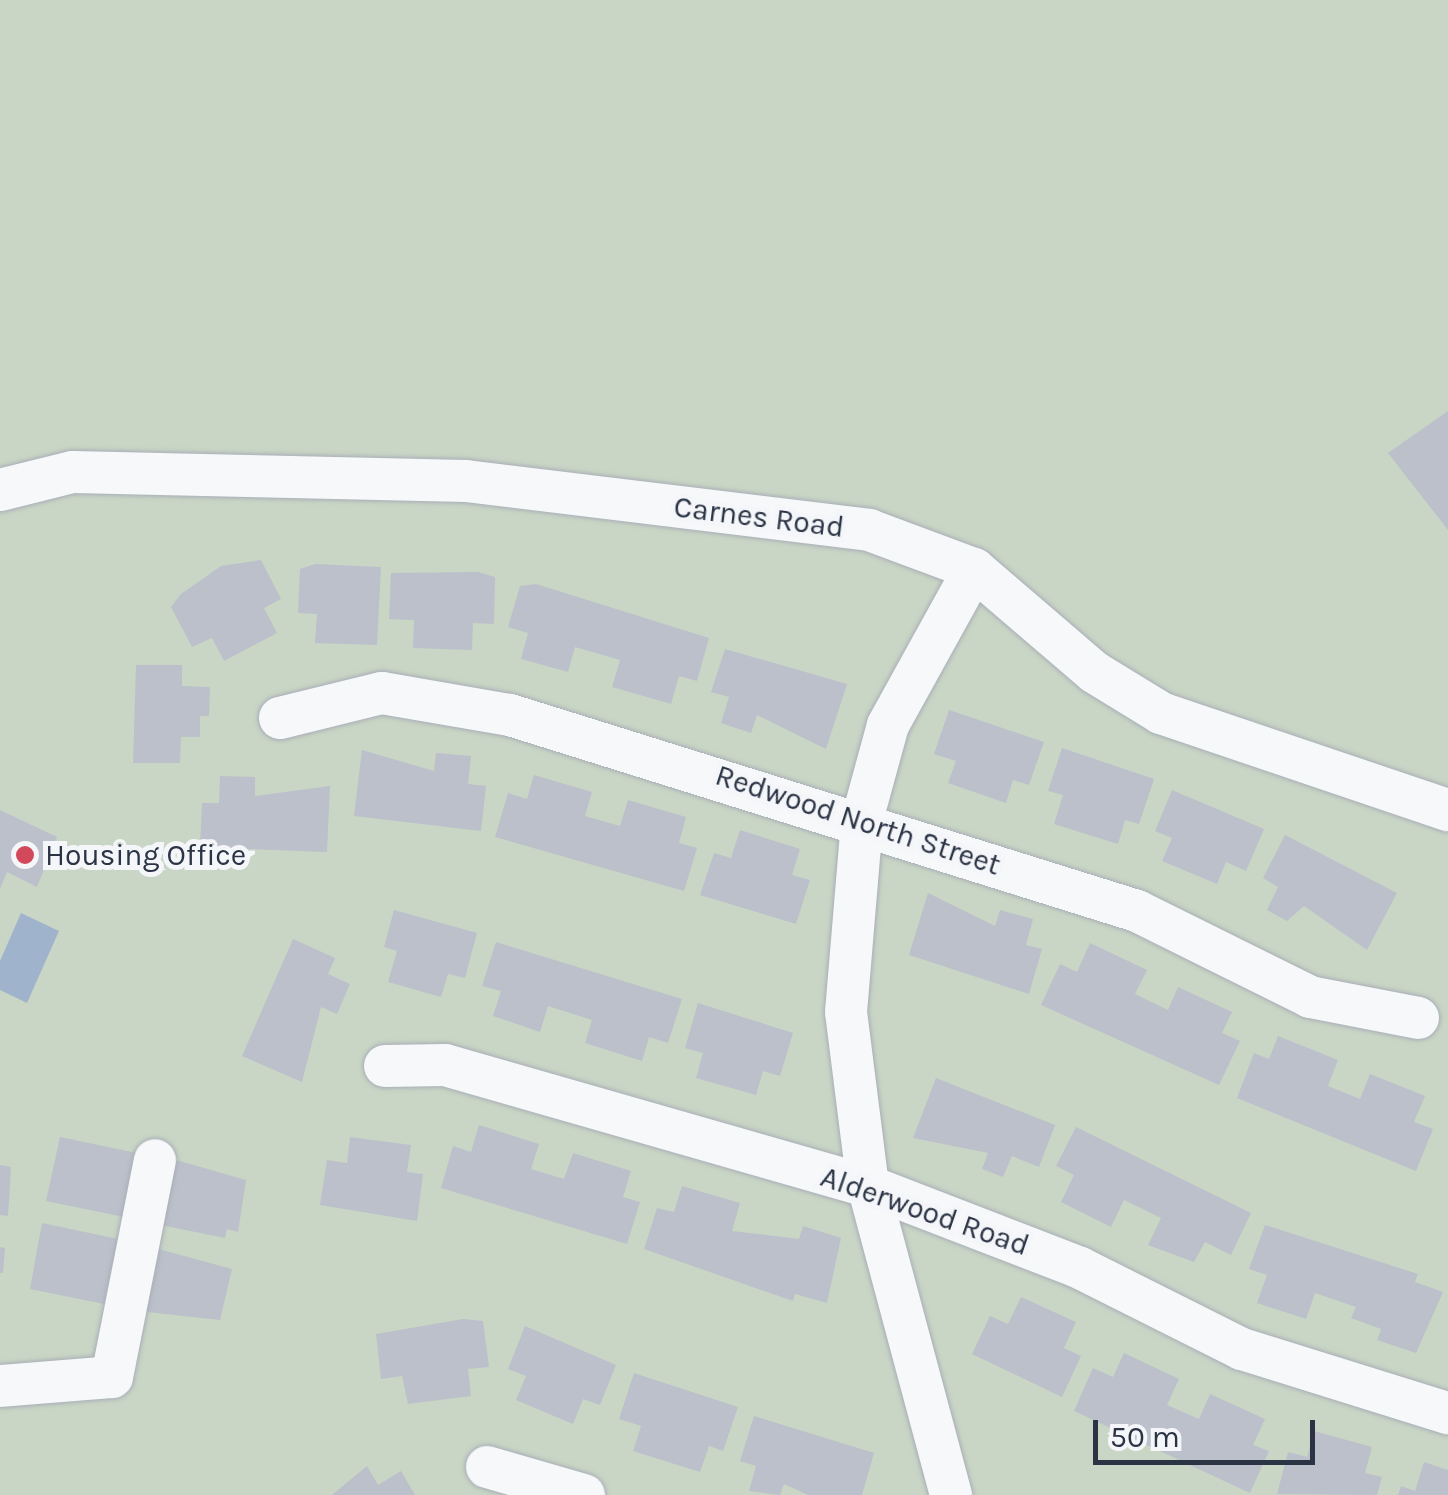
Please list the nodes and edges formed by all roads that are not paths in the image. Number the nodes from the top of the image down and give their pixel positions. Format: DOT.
graph roads {
  1 [pos="0,490"];
  2 [pos="974,569"];
  3 [pos="280,718"];
  4 [pos="1448,810"];
  5 [pos="862,820"];
  6 [pos="1418,1018"];
  7 [pos="384,1066"];
  8 [pos="155,1160"];
  9 [pos="868,1186"];
  10 [pos="0,1386"];
  11 [pos="1448,1412"];
  12 [pos="486,1467"];
  13 [pos="584,1495"];
  14 [pos="950,1495"];
  1 -- 2 [label="street, Carnes Road"];
  2 -- 4 [label="street, Carnes Road"];
  2 -- 5 [label="street"];
  3 -- 5 [label="street, Redwood North Street"];
  5 -- 6 [label="street, Redwood North Street"];
  5 -- 9 [label="street"];
  7 -- 9 [label="street, Alderwood Road"];
  8 -- 10 [label="street"];
  9 -- 11 [label="street, Alderwood Road"];
  9 -- 14 [label="street"];
  12 -- 13 [label="street"];
}
